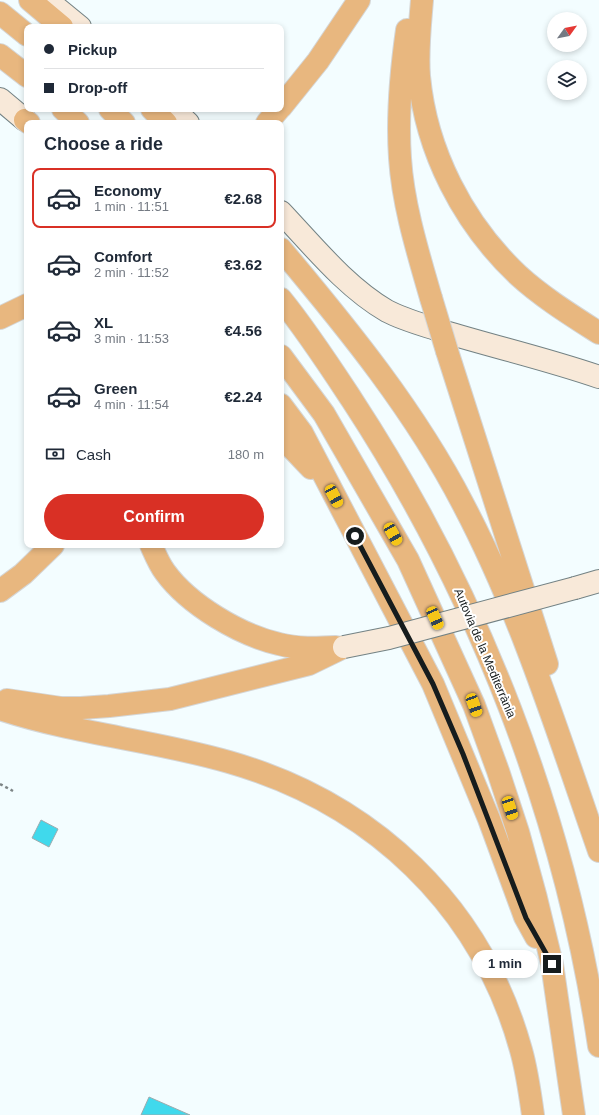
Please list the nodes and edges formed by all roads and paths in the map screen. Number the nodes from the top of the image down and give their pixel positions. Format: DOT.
graph roads {
  1 [pos="30,0"];
  2 [pos="47,0"];
  3 [pos="359,0"];
  4 [pos="413,0"];
  5 [pos="422,0"];
  6 [pos="0,13"];
  7 [pos="58,24"];
  8 [pos="76,24"];
  9 [pos="24,32"];
  10 [pos="0,55"];
  11 [pos="24,74"];
  12 [pos="0,100"];
  13 [pos="284,103"];
  14 [pos="66,112"];
  15 [pos="113,112"];
  16 [pos="155,112"];
  17 [pos="176,112"];
  18 [pos="25,120"];
  19 [pos="75,120"];
  20 [pos="121,120"];
  21 [pos="163,120"];
  22 [pos="185,120"];
  23 [pos="284,215"];
  24 [pos="284,253"];
  25 [pos="24,294"];
  26 [pos="284,302"];
  27 [pos="0,303"];
  28 [pos="24,306"];
  29 [pos="0,318"];
  30 [pos="599,332"];
  31 [pos="284,360"];
  32 [pos="599,377"];
  33 [pos="284,409"];
  34 [pos="284,441"];
  35 [pos="334,496"];
  36 [pos="50,548"];
  37 [pos="153,548"];
  38 [pos="166,548"];
  39 [pos="599,581"];
  40 [pos="0,591"];
  41 [pos="209,612"];
  42 [pos="344,647"];
  43 [pos="0,699"];
  44 [pos="0,709"];
  45 [pos="0,784"];
  46 [pos="13,790"];
  47 [pos="599,841"];
  48 [pos="599,851"];
  49 [pos="584,961"];
  50 [pos="552,964"];
  51 [pos="599,1020"];
  52 [pos="599,1046"];
  53 [pos="533,1115"];
  54 [pos="574,1115"];
  1 -- 7 [label="highway"];
  2 -- 8 [label="street"];
  3 -- 13 [label="highway"];
  4 -- 47 [label="highway, bridge"];
  5 -- 30 [label="highway"];
  6 -- 9 [label="highway"];
  10 -- 11 [label="highway"];
  12 -- 18 [label="street"];
  14 -- 19 [label="highway"];
  15 -- 20 [label="highway"];
  16 -- 21 [label="highway"];
  17 -- 22 [label="street"];
  23 -- 32 [label="street"];
  24 -- 48 [label="highway"];
  25 -- 27 [label="highway"];
  26 -- 49 [label="highway, Autovia de la Mediterrània"];
  28 -- 29 [label="highway"];
  31 -- 50 [label="highway"];
  33 -- 35 [label="highway"];
  34 -- 35 [label="highway"];
  35 -- 50 [label="highway"];
  36 -- 40 [label="highway"];
  37 -- 41 [label="highway"];
  38 -- 41 [label="highway"];
  39 -- 42 [label="street, bridge"];
  41 -- 42 [label="highway"];
  42 -- 43 [label="highway"];
  44 -- 53 [label="highway"];
  45 -- 46 [label="path"];
  49 -- 51 [label="highway"];
  49 -- 52 [label="highway, Autovia de la Mediterrània"];
  50 -- 54 [label="highway"];
}
